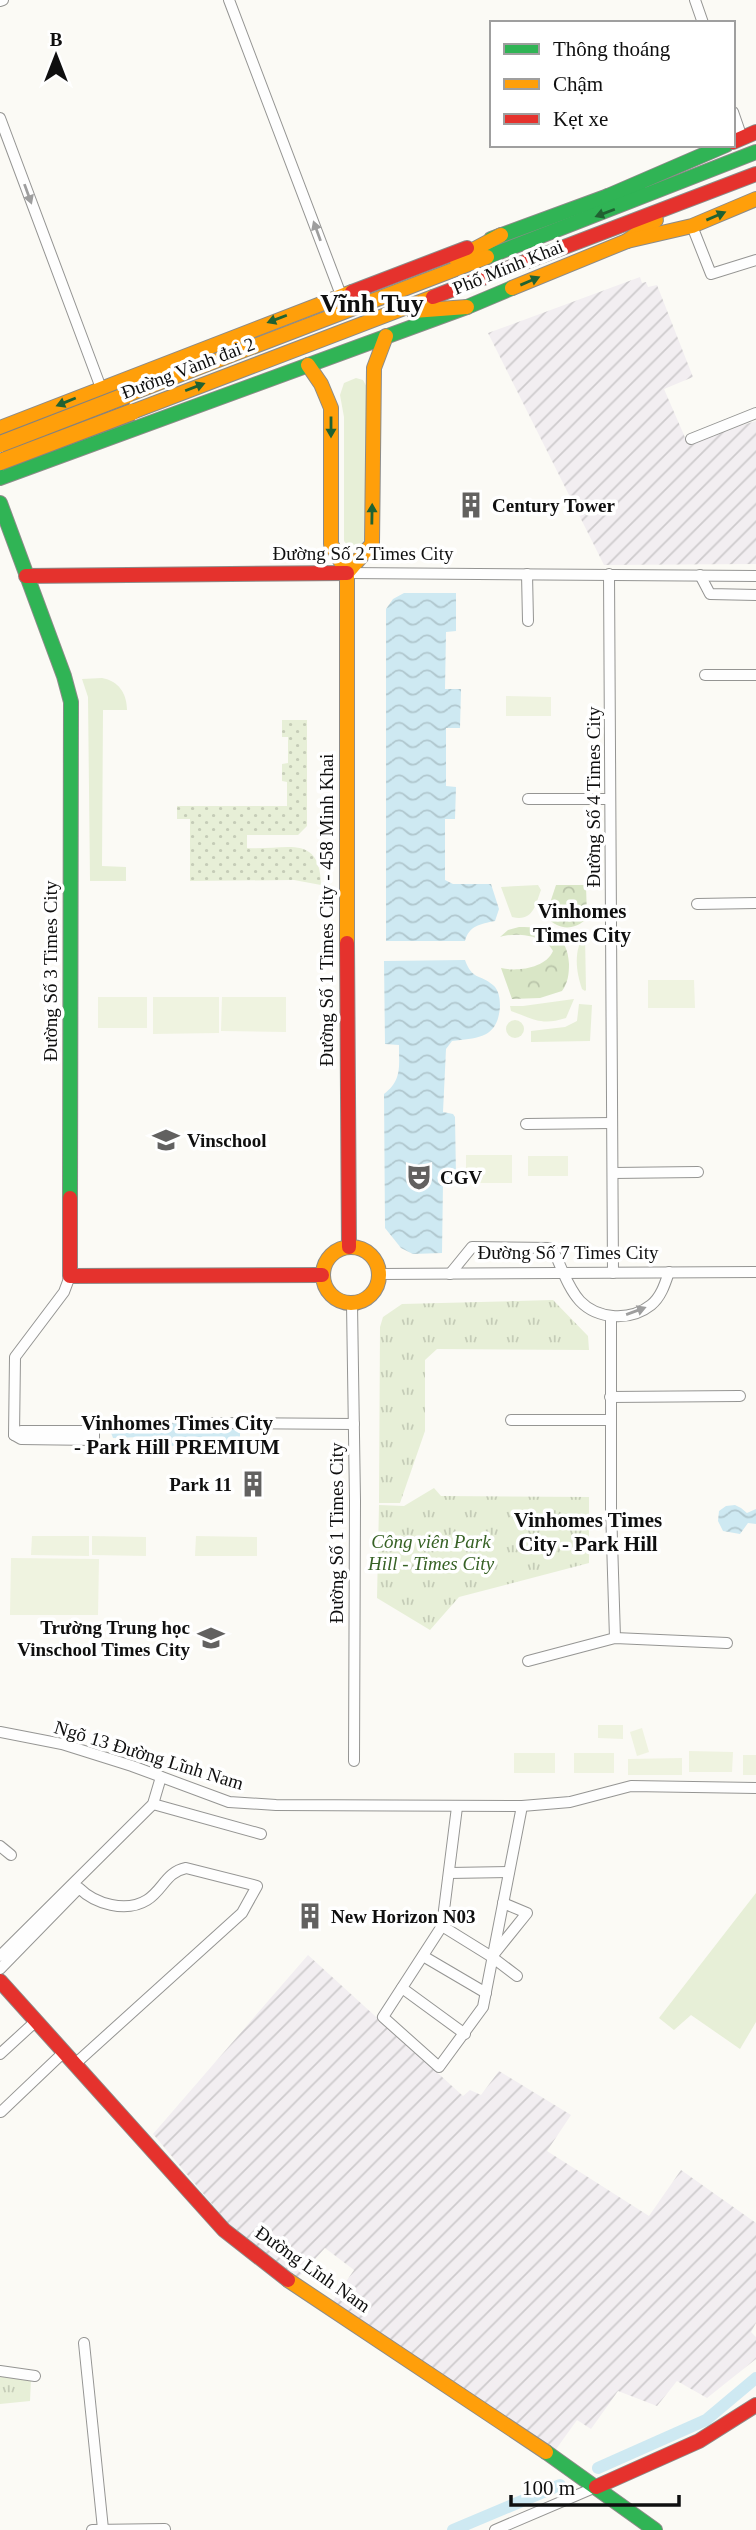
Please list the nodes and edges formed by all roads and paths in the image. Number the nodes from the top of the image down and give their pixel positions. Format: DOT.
graph roads {
  1 [pos="229,0"];
  2 [pos="695,0"];
  3 [pos="702,21"];
  4 [pos="735,117"];
  5 [pos="0,118"];
  6 [pos="744,137"];
  7 [pos="721,147"];
  8 [pos="756,152"];
  9 [pos="756,174"];
  10 [pos="669,188"];
  11 [pos="608,195"];
  12 [pos="756,199"];
  13 [pos="674,207"];
  14 [pos="692,226"];
  15 [pos="501,235"];
  16 [pos="627,242"];
  17 [pos="756,260"];
  18 [pos="341,295"];
  19 [pos="377,301"];
  20 [pos="467,307"];
  21 [pos="391,312"];
  22 [pos="386,336"];
  23 [pos="308,365"];
  24 [pos="100,388"];
  25 [pos="37,413"];
  26 [pos="756,413"];
  27 [pos="0,428"];
  28 [pos="691,439"];
  29 [pos="0,444"];
  30 [pos="55,457"];
  31 [pos="0,462"];
  32 [pos="0,478"];
  33 [pos="0,503"];
  34 [pos="347,573"];
  35 [pos="527,574"];
  36 [pos="609,574"];
  37 [pos="700,575"];
  38 [pos="26,576"];
  39 [pos="756,576"];
  40 [pos="756,594"];
  41 [pos="528,621"];
  42 [pos="705,675"];
  43 [pos="756,675"];
  44 [pos="528,799"];
  45 [pos="610,799"];
  46 [pos="697,904"];
  47 [pos="756,904"];
  48 [pos="612,1123"];
  49 [pos="526,1124"];
  50 [pos="698,1172"];
  51 [pos="612,1173"];
  52 [pos="349,1247"];
  53 [pos="669,1272"];
  54 [pos="756,1272"];
  55 [pos="566,1273"];
  56 [pos="613,1273"];
  57 [pos="380,1274"];
  58 [pos="450,1274"];
  59 [pos="322,1275"];
  60 [pos="70,1276"];
  61 [pos="352,1304"];
  62 [pos="611,1317"];
  63 [pos="610,1396"];
  64 [pos="740,1396"];
  65 [pos="511,1420"];
  66 [pos="610,1420"];
  67 [pos="206,1423"];
  68 [pos="354,1424"];
  69 [pos="14,1435"];
  70 [pos="615,1638"];
  71 [pos="727,1643"];
  72 [pos="528,1661"];
  73 [pos="0,1732"];
  74 [pos="354,1761"];
  75 [pos="161,1777"];
  76 [pos="756,1788"];
  77 [pos="153,1804"];
  78 [pos="522,1806"];
  79 [pos="457,1807"];
  80 [pos="261,1834"];
  81 [pos="0,1846"];
  82 [pos="11,1855"];
  83 [pos="509,1872"];
  84 [pos="449,1873"];
  85 [pos="503,1903"];
  86 [pos="442,1926"];
  87 [pos="0,1956"];
  88 [pos="423,1956"];
  89 [pos="492,1956"];
  90 [pos="0,1969"];
  91 [pos="517,1976"];
  92 [pos="0,1981"];
  93 [pos="402,1988"];
  94 [pos="486,1993"];
  95 [pos="35,2022"];
  96 [pos="465,2034"];
  97 [pos="0,2054"];
  98 [pos="69,2058"];
  99 [pos="1,2112"];
  100 [pos="84,2343"];
  101 [pos="0,2371"];
  102 [pos="35,2376"];
  103 [pos="756,2405"];
  104 [pos="596,2487"];
  105 [pos="97,2529"];
  106 [pos="165,2529"];
  107 [pos="495,2530"];
  108 [pos="655,2530"];
  18 -- 1 [label="street, one-way"];
  2 -- 3 [label="street"];
  4 -- 6 [label="street"];
  5 -- 24 [label="street, one-way"];
  7 -- 11 [label="main road, Phố Minh Khai"];
  8 -- 10 [label="main road"];
  9 -- 13 [label="main road"];
  10 -- 11 [label="main road"];
  10 -- 19 [label="main road, one-way"];
  11 -- 15 [label="main road, Phố Minh Khai"];
  14 -- 12 [label="main road, Phố Minh Khai, one-way"];
  13 -- 16 [label="main road"];
  13 -- 21 [label="main road, Đường Vành đai 2"];
  14 -- 16 [label="main road, Phố Minh Khai"];
  14 -- 17 [label="street"];
  15 -- 18 [label="main road, Phố Minh Khai"];
  15 -- 19 [label="main road"];
  20 -- 16 [label="main road, Phố Minh Khai, one-way"];
  18 -- 24 [label="main road, Phố Minh Khai, one-way"];
  19 -- 29 [label="main road, Đường Vành đai 2, bridge"];
  20 -- 21 [label="main road"];
  20 -- 22 [label="main road, Phố Minh Khai"];
  31 -- 21 [label="main road, Đường Vành đai 2, one-way, bridge"];
  22 -- 23 [label="main road, Phố Minh Khai"];
  34 -- 22 [label="main road, one-way"];
  23 -- 30 [label="main road, Phố Minh Khai"];
  23 -- 34 [label="main road, Đường Số 1 Times City - 458 Minh Khai, one-way"];
  24 -- 25 [label="main road, Phố Minh Khai, one-way"];
  25 -- 27 [label="main road, Phố Minh Khai"];
  25 -- 30 [label="main road"];
  26 -- 28 [label="street"];
  30 -- 32 [label="main road, Phố Minh Khai"];
  33 -- 38 [label="main road, Đường Số 3 Times City"];
  34 -- 35 [label="street, Đường Số 2 Times City"];
  34 -- 38 [label="main road, Đường Số 2 Times City"];
  34 -- 52 [label="main road, Đường Số 1 Times City - 458 Minh Khai"];
  35 -- 36 [label="street, Đường Số 2 Times City"];
  35 -- 41 [label="street"];
  36 -- 37 [label="street, Đường Số 2 Times City"];
  36 -- 45 [label="street, Đường Số 4 Times City"];
  37 -- 39 [label="street, Đường Số 2 Times City"];
  37 -- 40 [label="street"];
  38 -- 60 [label="main road, Đường Số 3 Times City"];
  42 -- 43 [label="street"];
  44 -- 45 [label="street"];
  45 -- 48 [label="street, Đường Số 4 Times City"];
  46 -- 47 [label="street"];
  48 -- 49 [label="street"];
  48 -- 51 [label="street, Đường Số 4 Times City"];
  50 -- 51 [label="street"];
  51 -- 56 [label="street, Đường Số 4 Times City"];
  52 -- 57 [label="main road"];
  52 -- 59 [label="main road"];
  53 -- 54 [label="street, Đường Số 7 Times City"];
  53 -- 56 [label="street, Đường Số 7 Times City"];
  62 -- 53 [label="street, one-way"];
  55 -- 56 [label="street, Đường Số 7 Times City"];
  55 -- 58 [label="street, Đường Số 7 Times City"];
  55 -- 58 [label="street"];
  55 -- 62 [label="street"];
  57 -- 58 [label="street, Đường Số 7 Times City"];
  57 -- 61 [label="main road"];
  59 -- 60 [label="main road"];
  59 -- 61 [label="main road"];
  60 -- 69 [label="street, Đường Số 3 Times City"];
  61 -- 68 [label="street, Đường Số 1 Times City"];
  62 -- 63 [label="street"];
  63 -- 64 [label="street"];
  63 -- 66 [label="street"];
  65 -- 66 [label="street"];
  66 -- 70 [label="street"];
  67 -- 68 [label="street"];
  68 -- 74 [label="street, Đường Số 1 Times City"];
  69 -- 69 [label="street"];
  70 -- 71 [label="street"];
  70 -- 72 [label="street"];
  73 -- 75 [label="street, Ngõ 13 Đường Lĩnh Nam"];
  75 -- 77 [label="street"];
  75 -- 79 [label="street, Ngõ 13 Đường Lĩnh Nam"];
  76 -- 78 [label="street, Ngõ 13 Đường Lĩnh Nam"];
  77 -- 80 [label="street"];
  77 -- 87 [label="street"];
  78 -- 79 [label="street, Ngõ 13 Đường Lĩnh Nam"];
  78 -- 83 [label="street"];
  79 -- 84 [label="street"];
  81 -- 82 [label="street"];
  83 -- 84 [label="street"];
  83 -- 85 [label="street"];
  84 -- 86 [label="street"];
  85 -- 89 [label="street"];
  85 -- 89 [label="street"];
  86 -- 88 [label="street"];
  86 -- 89 [label="street"];
  88 -- 93 [label="street"];
  88 -- 94 [label="street"];
  89 -- 91 [label="street"];
  89 -- 94 [label="street"];
  90 -- 98 [label="street"];
  92 -- 95 [label="main road, Đường Lĩnh Nam"];
  93 -- 96 [label="street"];
  93 -- 96 [label="street"];
  94 -- 96 [label="street"];
  95 -- 97 [label="street"];
  95 -- 98 [label="main road, Đường Lĩnh Nam"];
  98 -- 99 [label="street"];
  98 -- 104 [label="main road, Đường Lĩnh Nam"];
  100 -- 105 [label="street"];
  101 -- 102 [label="street"];
  103 -- 104 [label="main road"];
  104 -- 107 [label="street"];
  104 -- 108 [label="main road, Đường Lĩnh Nam"];
  105 -- 106 [label="street"];
}
